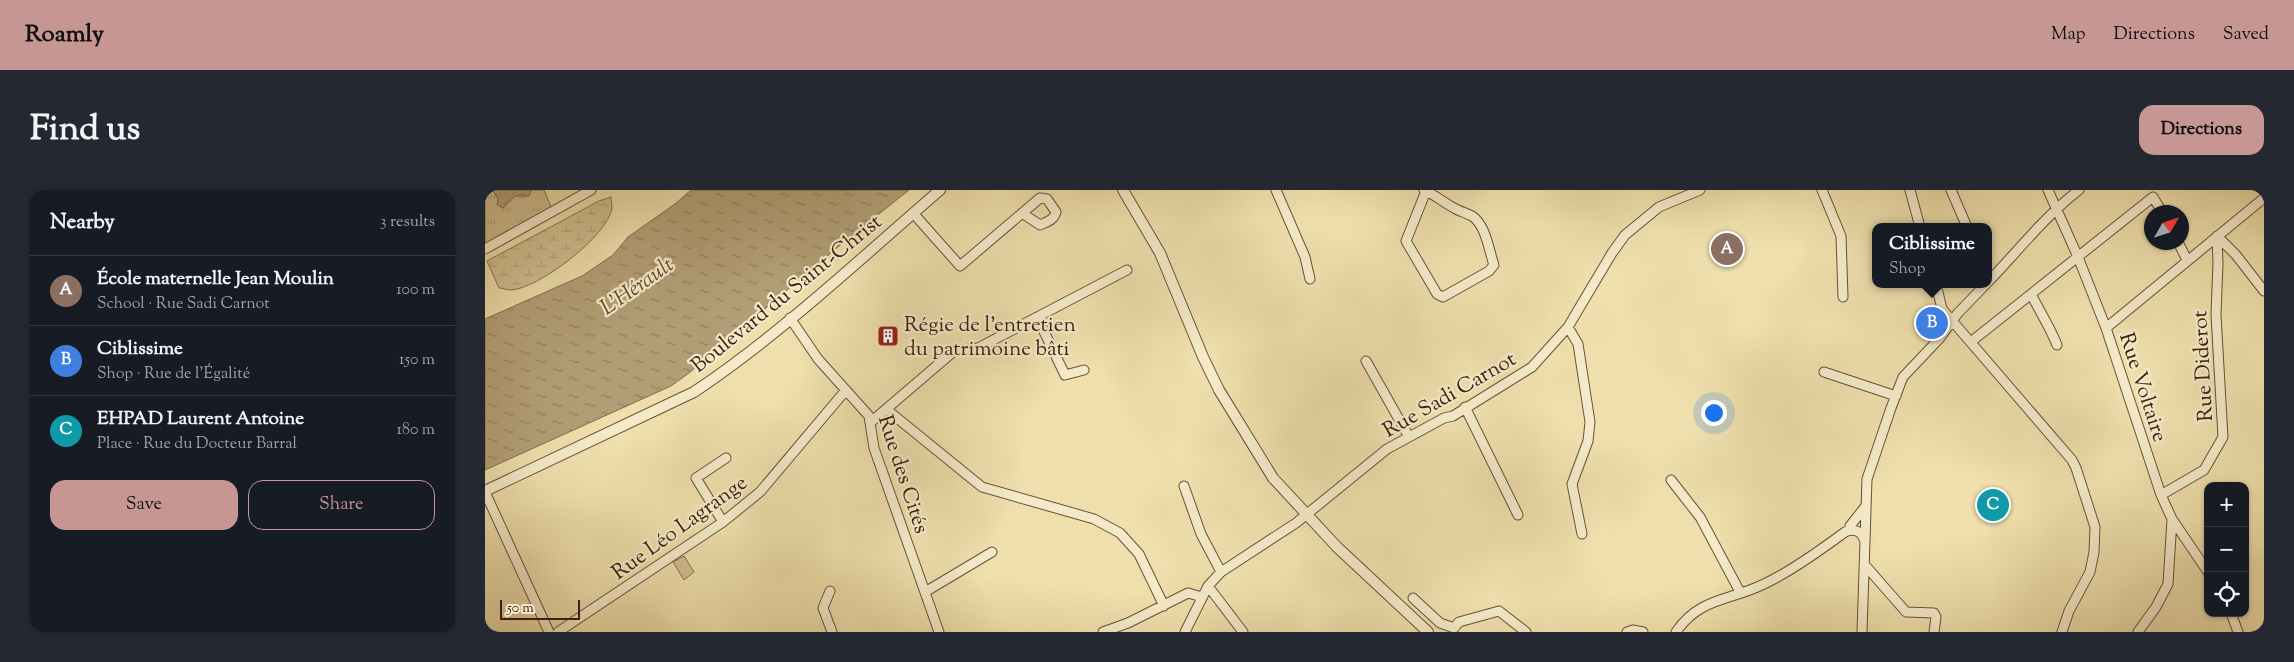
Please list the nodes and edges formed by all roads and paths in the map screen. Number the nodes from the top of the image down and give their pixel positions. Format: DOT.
graph roads {
  1 [pos="591,190"];
  2 [pos="941,190"];
  3 [pos="1123,190"];
  4 [pos="1276,190"];
  5 [pos="1700,190"];
  6 [pos="1822,190"];
  7 [pos="1910,190"];
  8 [pos="1951,190"];
  9 [pos="2048,190"];
  10 [pos="2079,190"];
  11 [pos="1430,191"];
  12 [pos="2264,198"];
  13 [pos="2158,205"];
  14 [pos="2056,207"];
  15 [pos="913,213"];
  16 [pos="1022,213"];
  17 [pos="1919,223"];
  18 [pos="1965,223"];
  19 [pos="2217,236"];
  20 [pos="485,249"];
  21 [pos="2182,250"];
  22 [pos="2079,257"];
  23 [pos="2187,260"];
  24 [pos="1127,270"];
  25 [pos="1992,276"];
  26 [pos="1310,279"];
  27 [pos="1936,288"];
  28 [pos="1981,288"];
  29 [pos="2264,291"];
  30 [pos="2031,294"];
  31 [pos="1843,297"];
  32 [pos="1037,317"];
  33 [pos="790,318"];
  34 [pos="1953,321"];
  35 [pos="1568,327"];
  36 [pos="2106,328"];
  37 [pos="1972,342"];
  38 [pos="2057,345"];
  39 [pos="1366,361"];
  40 [pos="1084,370"];
  41 [pos="1824,372"];
  42 [pos="846,390"];
  43 [pos="1896,396"];
  44 [pos="1465,407"];
  45 [pos="886,409"];
  46 [pos="871,422"];
  47 [pos="1409,436"];
  48 [pos="726,458"];
  49 [pos="1671,480"];
  50 [pos="1184,486"];
  51 [pos="485,491"];
  52 [pos="2161,495"];
  53 [pos="1865,507"];
  54 [pos="1518,515"];
  55 [pos="1306,516"];
  56 [pos="2172,519"];
  57 [pos="723,522"];
  58 [pos="1850,530"];
  59 [pos="1582,534"];
  60 [pos="1865,542"];
  61 [pos="992,552"];
  62 [pos="1864,564"];
  63 [pos="2204,566"];
  64 [pos="1221,572"];
  65 [pos="1208,586"];
  66 [pos="829,591"];
  67 [pos="925,592"];
  68 [pos="1740,592"];
  69 [pos="1202,596"];
  70 [pos="1413,598"];
  71 [pos="1164,606"];
  72 [pos="2232,617"];
  73 [pos="1453,630"];
  74 [pos="549,632"];
  75 [pos="558,632"];
  76 [pos="832,632"];
  77 [pos="939,632"];
  78 [pos="1103,632"];
  79 [pos="1185,632"];
  80 [pos="1243,632"];
  81 [pos="1428,632"];
  82 [pos="1526,632"];
  83 [pos="1627,632"];
  84 [pos="1643,632"];
  85 [pos="1676,632"];
  86 [pos="1862,632"];
  87 [pos="1934,632"];
  88 [pos="2062,632"];
  89 [pos="2138,632"];
  90 [pos="2238,632"];
  1 -- 20 [label="street"];
  2 -- 15 [label="street, Boulevard du Saint-Christ"];
  3 -- 55 [label="street"];
  4 -- 26 [label="street"];
  5 -- 35 [label="street, Rue Sadi Carnot"];
  6 -- 31 [label="street"];
  7 -- 17 [label="street"];
  8 -- 18 [label="street"];
  9 -- 14 [label="street, Rue Voltaire"];
  10 -- 14 [label="street"];
  11 -- 11 [label="street"];
  12 -- 19 [label="street"];
  13 -- 22 [label="street"];
  14 -- 22 [label="street, Rue Voltaire"];
  14 -- 25 [label="street"];
  15 -- 16 [label="street"];
  15 -- 33 [label="street, Boulevard du Saint-Christ"];
  19 -- 23 [label="street"];
  19 -- 29 [label="street"];
  19 -- 52 [label="street, Rue Diderot"];
  21 -- 23 [label="street"];
  22 -- 30 [label="street"];
  22 -- 36 [label="street, Rue Voltaire"];
  23 -- 36 [label="street"];
  24 -- 32 [label="street"];
  27 -- 34 [label="street"];
  28 -- 34 [label="street"];
  30 -- 37 [label="street"];
  30 -- 38 [label="street"];
  32 -- 40 [label="street"];
  32 -- 45 [label="street"];
  33 -- 42 [label="street, Rue des Cités"];
  33 -- 51 [label="street, Boulevard du Saint-Christ"];
  34 -- 37 [label="street"];
  34 -- 43 [label="street"];
  35 -- 44 [label="street, Rue Sadi Carnot"];
  35 -- 59 [label="street"];
  36 -- 52 [label="street, Rue Voltaire"];
  37 -- 88 [label="street"];
  39 -- 47 [label="street"];
  41 -- 43 [label="street"];
  42 -- 46 [label="street, Rue des Cités"];
  42 -- 57 [label="street, Rue Léo Lagrange"];
  43 -- 53 [label="street"];
  44 -- 47 [label="street, Rue Sadi Carnot"];
  44 -- 54 [label="street"];
  45 -- 46 [label="street"];
  45 -- 71 [label="street"];
  46 -- 67 [label="street, Rue des Cités"];
  47 -- 55 [label="street, Rue Sadi Carnot"];
  48 -- 57 [label="street"];
  49 -- 68 [label="street"];
  50 -- 64 [label="street"];
  51 -- 74 [label="street"];
  52 -- 56 [label="street, Rue Voltaire"];
  53 -- 58 [label="street"];
  53 -- 60 [label="street"];
  55 -- 64 [label="street, Rue Sadi Carnot"];
  55 -- 81 [label="street"];
  56 -- 63 [label="street, Rue Voltaire"];
  56 -- 89 [label="street"];
  57 -- 75 [label="street, Rue Léo Lagrange"];
  58 -- 60 [label="street"];
  58 -- 68 [label="street"];
  60 -- 62 [label="street"];
  61 -- 67 [label="street"];
  62 -- 86 [label="street"];
  62 -- 87 [label="street"];
  64 -- 65 [label="street, Rue Sadi Carnot"];
  65 -- 69 [label="street, Rue Sadi Carnot"];
  65 -- 80 [label="street"];
  66 -- 76 [label="street"];
  67 -- 77 [label="street, Rue des Cités"];
  68 -- 85 [label="street"];
  69 -- 71 [label="street"];
  69 -- 79 [label="street, Rue Sadi Carnot"];
  70 -- 73 [label="street"];
  71 -- 78 [label="street"];
  72 -- 90 [label="street"];
  73 -- 82 [label="street"];
  83 -- 84 [label="street"];
}
